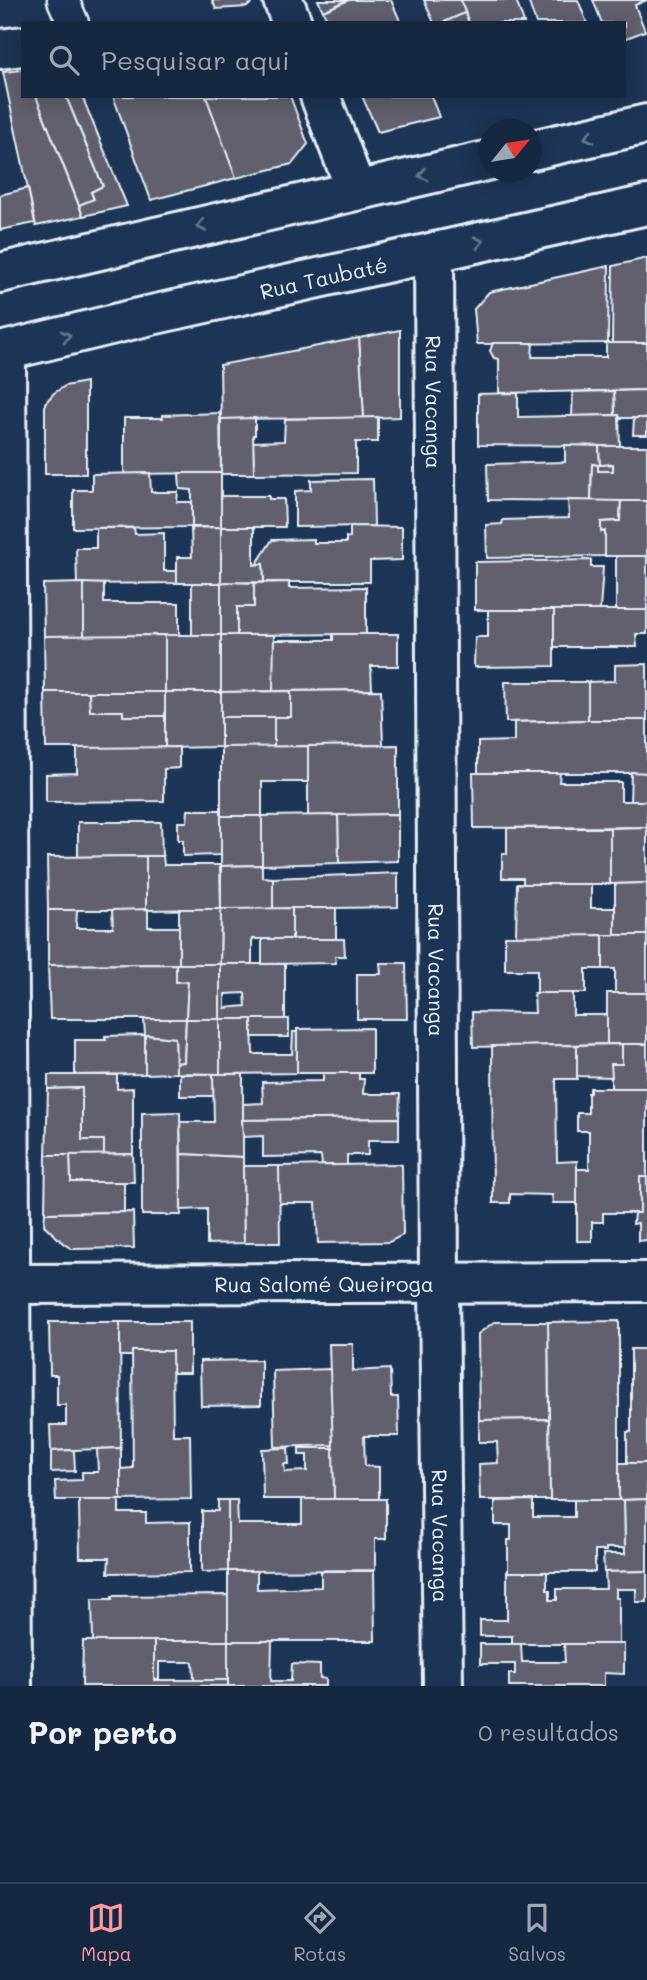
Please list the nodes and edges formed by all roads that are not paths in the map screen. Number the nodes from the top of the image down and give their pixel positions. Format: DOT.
graph roads {
  1 [pos="64,0"];
  2 [pos="284,0"];
  3 [pos="72,21"];
  4 [pos="291,21"];
  5 [pos="21,46"];
  6 [pos="0,49"];
  7 [pos="321,98"];
  8 [pos="647,124"];
  9 [pos="542,148"];
  10 [pos="479,162"];
  11 [pos="356,190"];
  12 [pos="647,205"];
  13 [pos="434,252"];
  14 [pos="0,273"];
  15 [pos="3,351"];
  16 [pos="647,1282"];
  17 [pos="439,1283"];
  18 [pos="6,1284"];
  19 [pos="12,1686"];
  20 [pos="443,1686"];
  1 -- 3 [label="lane"];
  2 -- 4 [label="street"];
  5 -- 6 [label="street"];
  7 -- 11 [label="street"];
  8 -- 9 [label="street, one-way"];
  10 -- 11 [label="street, one-way"];
  11 -- 14 [label="street, one-way"];
  13 -- 12 [label="street, Rua Taubaté, one-way"];
  15 -- 13 [label="street, Rua Taubaté, one-way"];
  13 -- 17 [label="street, Rua Vacanga"];
  15 -- 18 [label="street"];
  16 -- 17 [label="street, Rua Salomé Queiroga"];
  17 -- 18 [label="street, Rua Salomé Queiroga"];
  17 -- 20 [label="street, Rua Vacanga"];
  18 -- 19 [label="street"];
}
